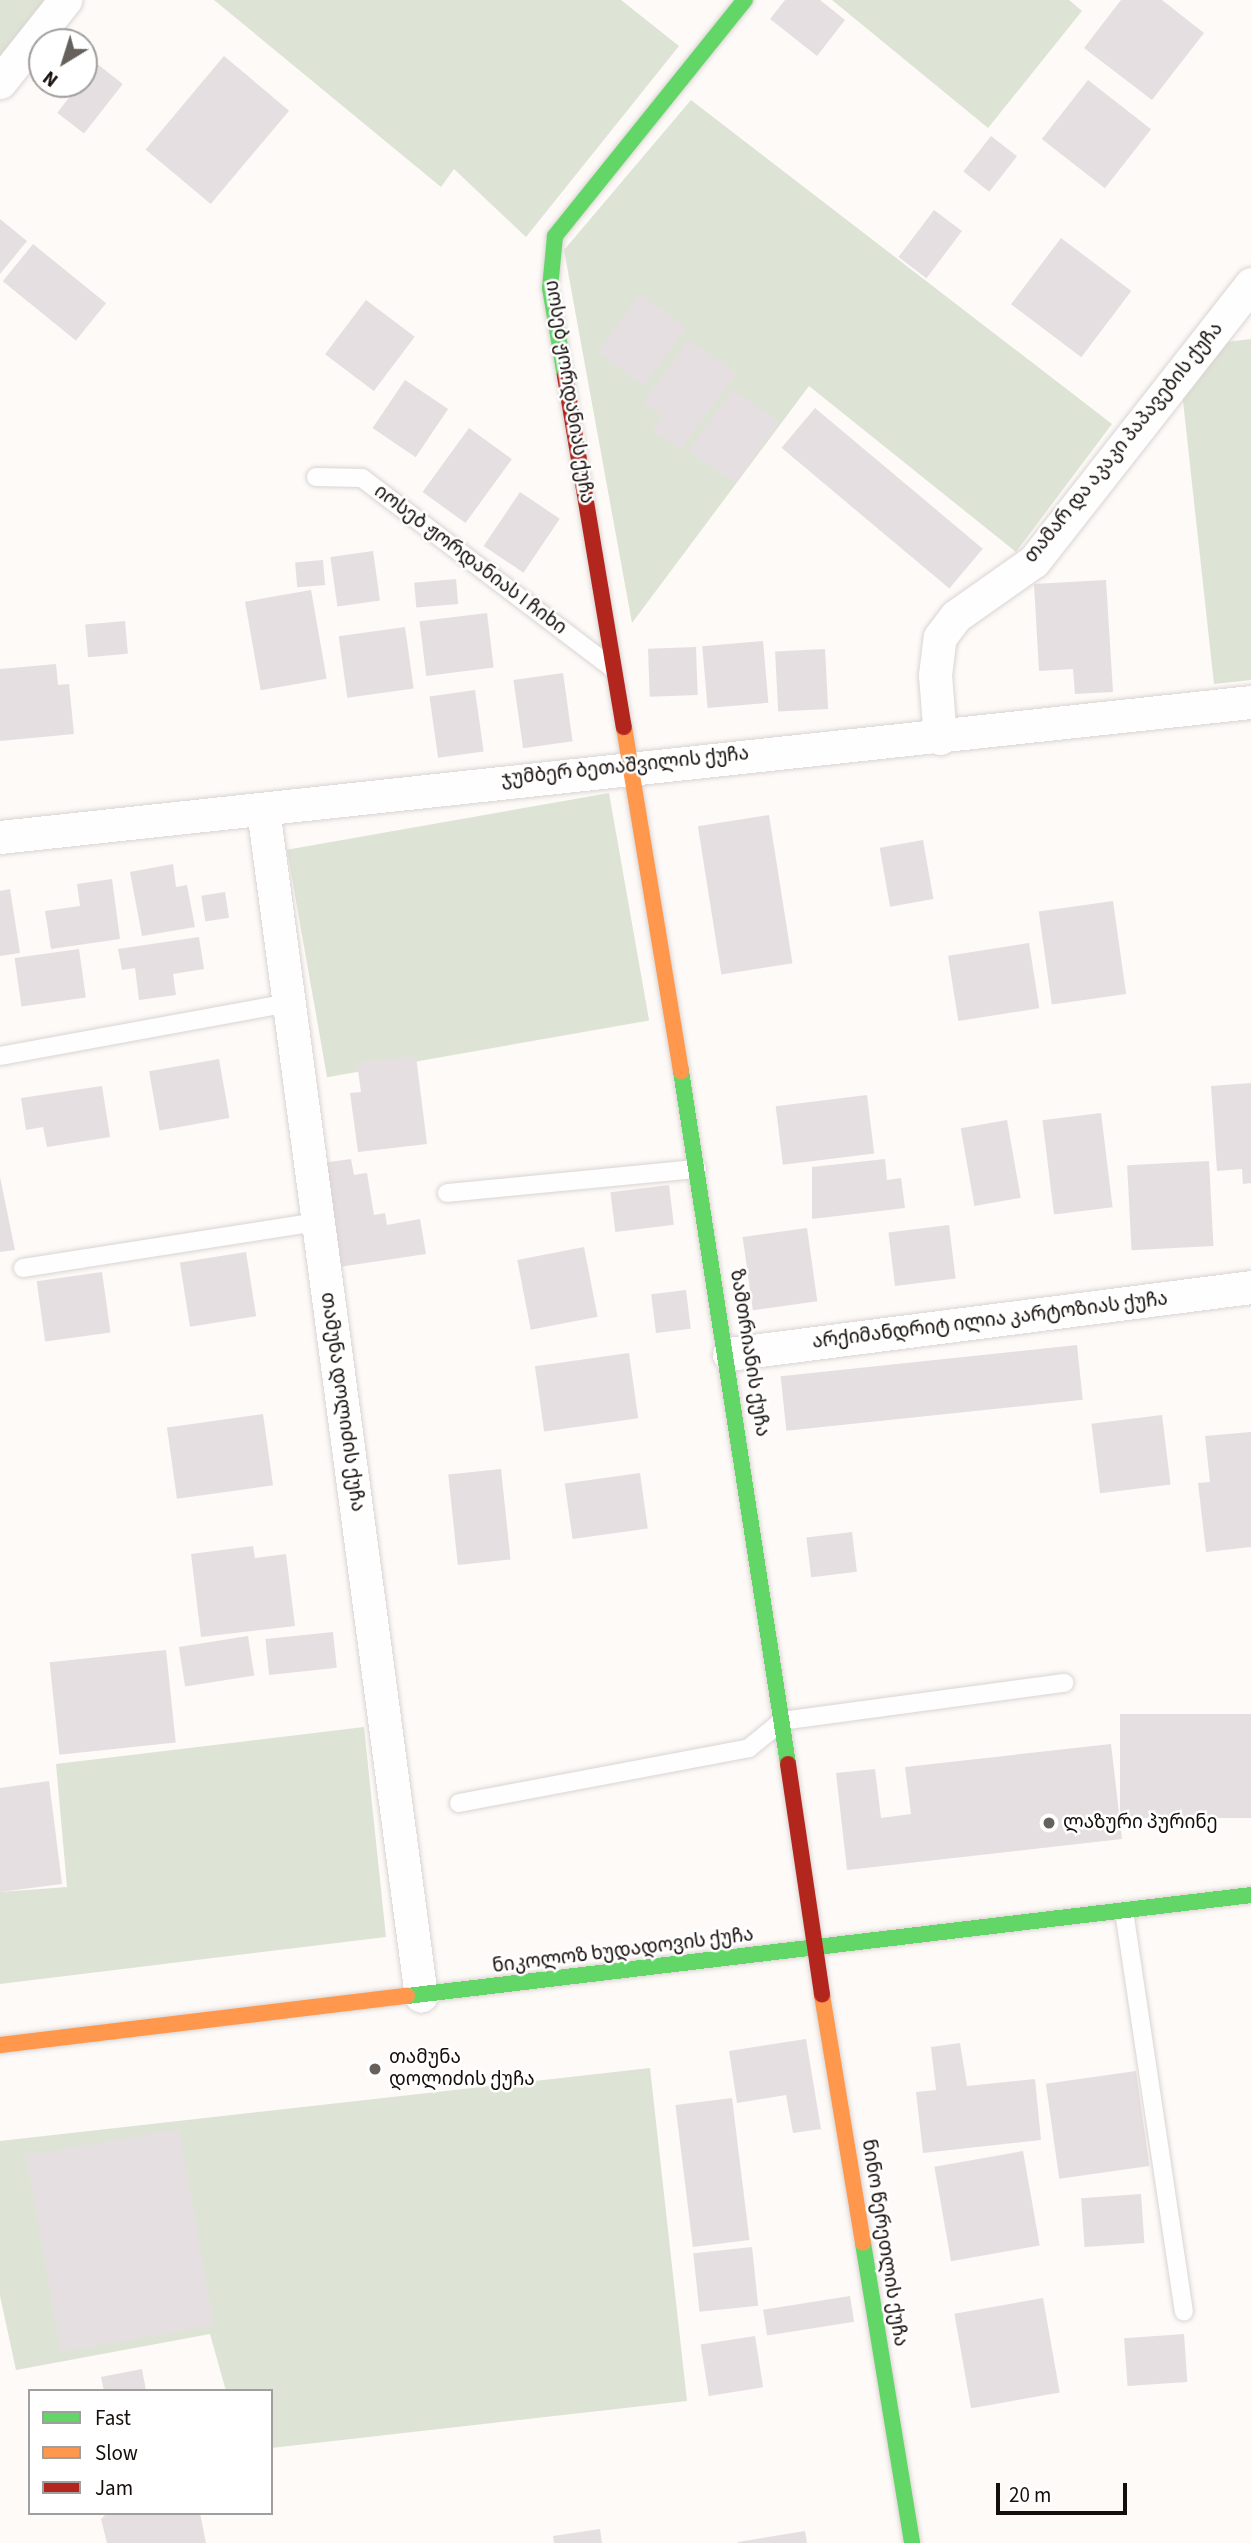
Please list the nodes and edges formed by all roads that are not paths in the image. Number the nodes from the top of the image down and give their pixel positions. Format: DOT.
graph roads {
  1 [pos="65,0"];
  2 [pos="745,0"];
  3 [pos="0,82"];
  4 [pos="1251,284"];
  5 [pos="316,477"];
  6 [pos="614,669"];
  7 [pos="1251,702"];
  8 [pos="940,738"];
  9 [pos="626,765"];
  10 [pos="263,809"];
  11 [pos="0,837"];
  12 [pos="290,1003"];
  13 [pos="0,1056"];
  14 [pos="697,1169"];
  15 [pos="447,1193"];
  16 [pos="318,1222"];
  17 [pos="23,1268"];
  18 [pos="1251,1287"];
  19 [pos="729,1354"];
  20 [pos="1064,1682"];
  21 [pos="782,1721"];
  22 [pos="459,1803"];
  23 [pos="1251,1895"];
  24 [pos="1124,1911"];
  25 [pos="815,1950"];
  26 [pos="421,1996"];
  27 [pos="0,2045"];
  28 [pos="1184,2312"];
  29 [pos="912,2543"];
  1 -- 3 [label="street"];
  2 -- 6 [label="street, იოსებ ჟორდანიას ქუჩა"];
  4 -- 8 [label="street, თამარ და აკაკი პაპავების ქუჩა"];
  5 -- 6 [label="lane, იოსებ ჟორდანიას I ჩიხი"];
  6 -- 9 [label="street, იოსებ ჟორდანიას ქუჩა"];
  7 -- 8 [label="street, ჯუმბერ ბეთაშვილის ქუჩა"];
  8 -- 9 [label="street, ჯუმბერ ბეთაშვილის ქუჩა"];
  9 -- 10 [label="street, ჯუმბერ ბეთაშვილის ქუჩა"];
  9 -- 14 [label="street, ზამთრიანის ქუჩა"];
  10 -- 11 [label="street, ჯუმბერ ბეთაშვილის ქუჩა"];
  10 -- 12 [label="street, თამუნა დოლიძის ქუჩა"];
  12 -- 13 [label="lane"];
  12 -- 16 [label="street, თამუნა დოლიძის ქუჩა"];
  14 -- 15 [label="lane"];
  14 -- 19 [label="street, ზამთრიანის ქუჩა"];
  16 -- 17 [label="lane"];
  16 -- 26 [label="street, თამუნა დოლიძის ქუჩა"];
  18 -- 19 [label="street, არქიმანდრიტ ილია კარტოზიას ქუჩა"];
  19 -- 21 [label="street, ზამთრიანის ქუჩა"];
  20 -- 21 [label="lane"];
  21 -- 22 [label="lane"];
  21 -- 25 [label="street, ზამთრიანის ქუჩა"];
  23 -- 24 [label="street, ნიკოლოზ ხუდადოვის ქუჩა"];
  24 -- 25 [label="street, ნიკოლოზ ხუდადოვის ქუჩა"];
  24 -- 28 [label="lane"];
  25 -- 26 [label="street, ნიკოლოზ ხუდადოვის ქუჩა"];
  25 -- 29 [label="street, ნინო წერეთლის ქუჩა"];
  26 -- 27 [label="street, ნიკოლოზ ხუდადოვის ქუჩა"];
}
